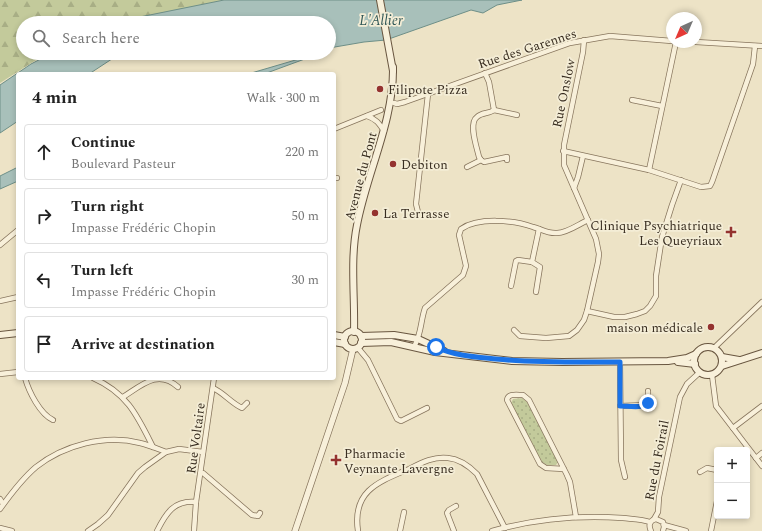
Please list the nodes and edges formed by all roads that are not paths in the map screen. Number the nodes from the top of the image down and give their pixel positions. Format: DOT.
graph roads {
  1 [pos="380,0"];
  2 [pos="584,40"];
  3 [pos="666,40"];
  4 [pos="702,42"];
  5 [pos="755,46"];
  6 [pos="762,46"];
  7 [pos="675,48"];
  8 [pos="393,67"];
  9 [pos="486,73"];
  10 [pos="428,94"];
  11 [pos="632,100"];
  12 [pos="394,103"];
  13 [pos="662,106"];
  14 [pos="381,110"];
  15 [pos="494,110"];
  16 [pos="517,115"];
  17 [pos="367,116"];
  18 [pos="386,122"];
  19 [pos="336,128"];
  20 [pos="384,131"];
  21 [pos="563,151"];
  22 [pos="583,156"];
  23 [pos="480,160"];
  24 [pos="507,160"];
  25 [pos="467,167"];
  26 [pos="650,170"];
  27 [pos="681,180"];
  28 [pos="574,188"];
  29 [pos="418,212"];
  30 [pos="588,220"];
  31 [pos="539,229"];
  32 [pos="16,232"];
  33 [pos="0,245"];
  34 [pos="532,262"];
  35 [pos="510,286"];
  36 [pos="536,292"];
  37 [pos="16,297"];
  38 [pos="0,301"];
  39 [pos="762,302"];
  40 [pos="587,311"];
  41 [pos="514,330"];
  42 [pos="354,332"];
  43 [pos="16,333"];
  44 [pos="0,335"];
  45 [pos="336,336"];
  46 [pos="361,336"];
  47 [pos="418,339"];
  48 [pos="345,340"];
  49 [pos="336,342"];
  50 [pos="357,347"];
  51 [pos="414,347"];
  52 [pos="714,348"];
  53 [pos="449,353"];
  54 [pos="762,353"];
  55 [pos="696,354"];
  56 [pos="722,357"];
  57 [pos="742,360"];
  58 [pos="668,361"];
  59 [pos="620,362"];
  60 [pos="695,364"];
  61 [pos="722,366"];
  62 [pos="16,372"];
  63 [pos="700,372"];
  64 [pos="0,374"];
  65 [pos="712,375"];
  66 [pos="25,380"];
  67 [pos="97,380"];
  68 [pos="152,380"];
  69 [pos="169,380"];
  70 [pos="214,380"];
  71 [pos="178,387"];
  72 [pos="213,388"];
  73 [pos="648,391"];
  74 [pos="123,397"];
  75 [pos="247,404"];
  76 [pos="620,406"];
  77 [pos="762,406"];
  78 [pos="427,408"];
  79 [pos="53,420"];
  80 [pos="733,428"];
  81 [pos="153,447"];
  82 [pos="166,452"];
  83 [pos="203,452"];
  84 [pos="762,453"];
  85 [pos="756,458"];
  86 [pos="762,466"];
  87 [pos="564,469"];
  88 [pos="714,469"];
  89 [pos="700,472"];
  90 [pos="201,473"];
  91 [pos="625,476"];
  92 [pos="0,499"];
  93 [pos="196,502"];
  94 [pos="3,504"];
  95 [pos="456,506"];
  96 [pos="0,509"];
  97 [pos="404,512"];
  98 [pos="658,512"];
  99 [pos="260,513"];
  100 [pos="714,514"];
  101 [pos="576,517"];
  102 [pos="652,521"];
  103 [pos="663,522"];
  104 [pos="0,528"];
  105 [pos="505,528"];
  106 [pos="12,531"];
  107 [pos="88,531"];
  108 [pos="157,531"];
  109 [pos="194,531"];
  110 [pos="295,531"];
  111 [pos="358,531"];
  112 [pos="400,531"];
  113 [pos="454,531"];
  114 [pos="492,531"];
  115 [pos="651,531"];
  116 [pos="663,531"];
  117 [pos="686,531"];
  118 [pos="710,531"];
  1 -- 8 [label="main road"];
  2 -- 3 [label="street, Rue des Garennes"];
  2 -- 9 [label="street, Rue des Garennes"];
  2 -- 21 [label="street, Rue Onslow"];
  4 -- 5 [label="street"];
  5 -- 6 [label="street"];
  5 -- 27 [label="street"];
  7 -- 13 [label="street"];
  8 -- 12 [label="main road, Avenue du Pont"];
  8 -- 18 [label="main road, Avenue du Pont"];
  9 -- 10 [label="street, Rue des Garennes"];
  9 -- 15 [label="street"];
  10 -- 12 [label="street, Rue des Garennes"];
  10 -- 29 [label="street"];
  11 -- 13 [label="street"];
  12 -- 18 [label="main road, Avenue du Pont"];
  13 -- 26 [label="street"];
  14 -- 17 [label="street"];
  15 -- 16 [label="street"];
  15 -- 23 [label="street"];
  17 -- 19 [label="street"];
  17 -- 20 [label="street"];
  18 -- 20 [label="main road, Avenue du Pont"];
  20 -- 42 [label="main road, Avenue du Pont"];
  21 -- 22 [label="street"];
  21 -- 28 [label="street, Rue Onslow"];
  22 -- 26 [label="street"];
  22 -- 28 [label="street"];
  23 -- 24 [label="street"];
  23 -- 25 [label="street"];
  26 -- 27 [label="street"];
  27 -- 40 [label="street"];
  28 -- 30 [label="street, Rue Onslow"];
  30 -- 31 [label="street"];
  30 -- 40 [label="street, Rue Onslow"];
  31 -- 34 [label="street"];
  31 -- 47 [label="street"];
  32 -- 33 [label="street"];
  34 -- 35 [label="street"];
  34 -- 36 [label="street"];
  37 -- 38 [label="street"];
  39 -- 52 [label="street"];
  40 -- 41 [label="street, Rue Onslow"];
  42 -- 46 [label="main road"];
  42 -- 48 [label="main road"];
  43 -- 44 [label="main road"];
  45 -- 48 [label="main road"];
  46 -- 47 [label="main road"];
  46 -- 50 [label="main road"];
  47 -- 51 [label="street"];
  47 -- 53 [label="main road"];
  48 -- 49 [label="main road"];
  48 -- 50 [label="main road"];
  50 -- 51 [label="main road"];
  50 -- 78 [label="street"];
  50 -- 110 [label="street"];
  51 -- 53 [label="main road"];
  52 -- 55 [label="main road"];
  52 -- 56 [label="main road"];
  53 -- 59 [label="main road"];
  54 -- 57 [label="main road"];
  55 -- 58 [label="main road"];
  55 -- 60 [label="main road"];
  56 -- 57 [label="main road"];
  56 -- 61 [label="main road"];
  57 -- 61 [label="main road"];
  58 -- 59 [label="main road"];
  58 -- 60 [label="main road"];
  59 -- 76 [label="street"];
  60 -- 63 [label="main road"];
  61 -- 65 [label="main road"];
  62 -- 64 [label="street"];
  63 -- 65 [label="main road"];
  63 -- 98 [label="street, Rue du Foirail"];
  65 -- 80 [label="street"];
  66 -- 79 [label="street"];
  67 -- 74 [label="street"];
  68 -- 74 [label="street"];
  69 -- 71 [label="street"];
  70 -- 72 [label="street, Rue Voltaire"];
  72 -- 75 [label="street"];
  72 -- 83 [label="street, Rue Voltaire"];
  73 -- 76 [label="street"];
  74 -- 81 [label="street"];
  76 -- 91 [label="street"];
  77 -- 80 [label="street"];
  80 -- 85 [label="street"];
  81 -- 82 [label="street"];
  81 -- 94 [label="street"];
  82 -- 83 [label="street"];
  82 -- 107 [label="street"];
  83 -- 90 [label="street, Rue Voltaire"];
  84 -- 85 [label="street"];
  85 -- 86 [label="street"];
  87 -- 87 [label="street"];
  87 -- 101 [label="street"];
  88 -- 89 [label="street"];
  90 -- 93 [label="street, Rue Voltaire"];
  90 -- 99 [label="street"];
  92 -- 94 [label="street"];
  93 -- 108 [label="street"];
  93 -- 109 [label="street, Rue Voltaire"];
  94 -- 96 [label="street"];
  95 -- 113 [label="street"];
  97 -- 112 [label="street"];
  98 -- 102 [label="street, Rue du Foirail"];
  98 -- 103 [label="street, Rue du Foirail"];
  100 -- 118 [label="street"];
  101 -- 102 [label="street"];
  101 -- 105 [label="street"];
  102 -- 103 [label="street"];
  102 -- 115 [label="street"];
  103 -- 116 [label="street"];
  103 -- 117 [label="street"];
  104 -- 106 [label="street"];
  105 -- 111 [label="street"];
  105 -- 114 [label="street"];
}
